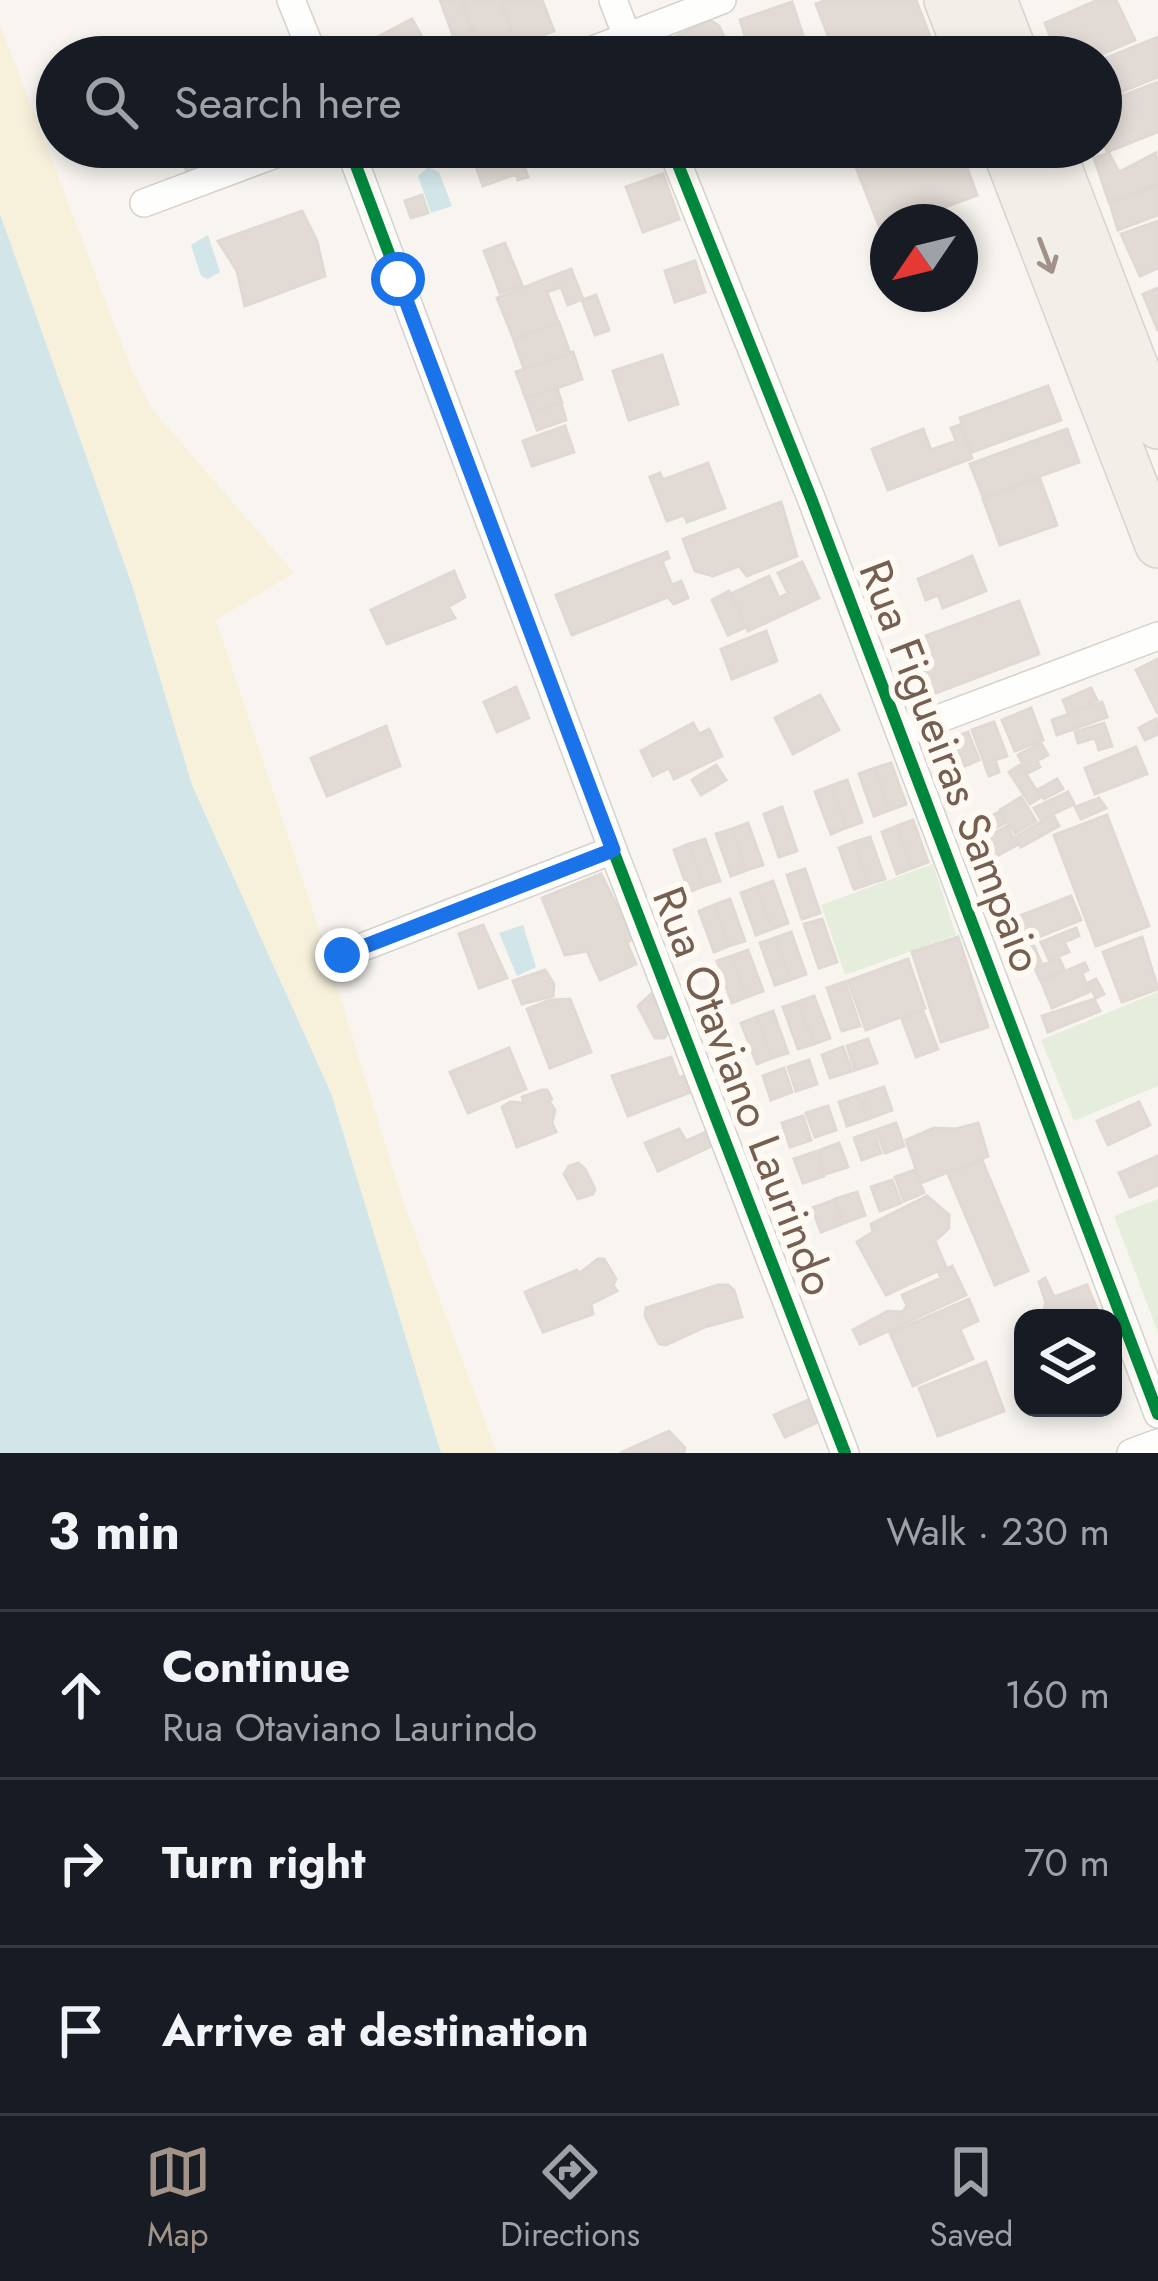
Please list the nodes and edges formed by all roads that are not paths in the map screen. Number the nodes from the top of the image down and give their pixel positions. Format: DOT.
graph roads {
  1 [pos="291,0"];
  2 [pos="613,0"];
  3 [pos="722,0"];
  4 [pos="947,0"];
  5 [pos="994,0"];
  6 [pos="306,36"];
  7 [pos="627,36"];
  8 [pos="652,36"];
  9 [pos="961,36"];
  10 [pos="1008,36"];
  11 [pos="238,168"];
  12 [pos="357,168"];
  13 [pos="679,168"];
  14 [pos="1012,168"];
  15 [pos="1059,168"];
  16 [pos="145,203"];
  17 [pos="1158,426"];
  18 [pos="1158,545"];
  19 [pos="1158,636"];
  20 [pos="901,733"];
  21 [pos="613,850"];
  22 [pos="342,955"];
  23 [pos="1158,1414"];
  24 [pos="1158,1443"];
  25 [pos="845,1453"];
  26 [pos="1131,1453"];
  1 -- 6 [label="street"];
  2 -- 7 [label="street"];
  3 -- 8 [label="street"];
  4 -- 9 [label="main road"];
  5 -- 10 [label="main road"];
  11 -- 16 [label="street"];
  12 -- 21 [label="street, Rua Otaviano Laurindo"];
  13 -- 20 [label="street, Rua Figueiras Sampaio"];
  14 -- 18 [label="main road, one-way"];
  15 -- 17 [label="main road"];
  19 -- 20 [label="street"];
  20 -- 23 [label="street, Rua Figueiras Sampaio"];
  21 -- 22 [label="street"];
  21 -- 25 [label="street, Rua Otaviano Laurindo"];
  24 -- 26 [label="street"];
}
